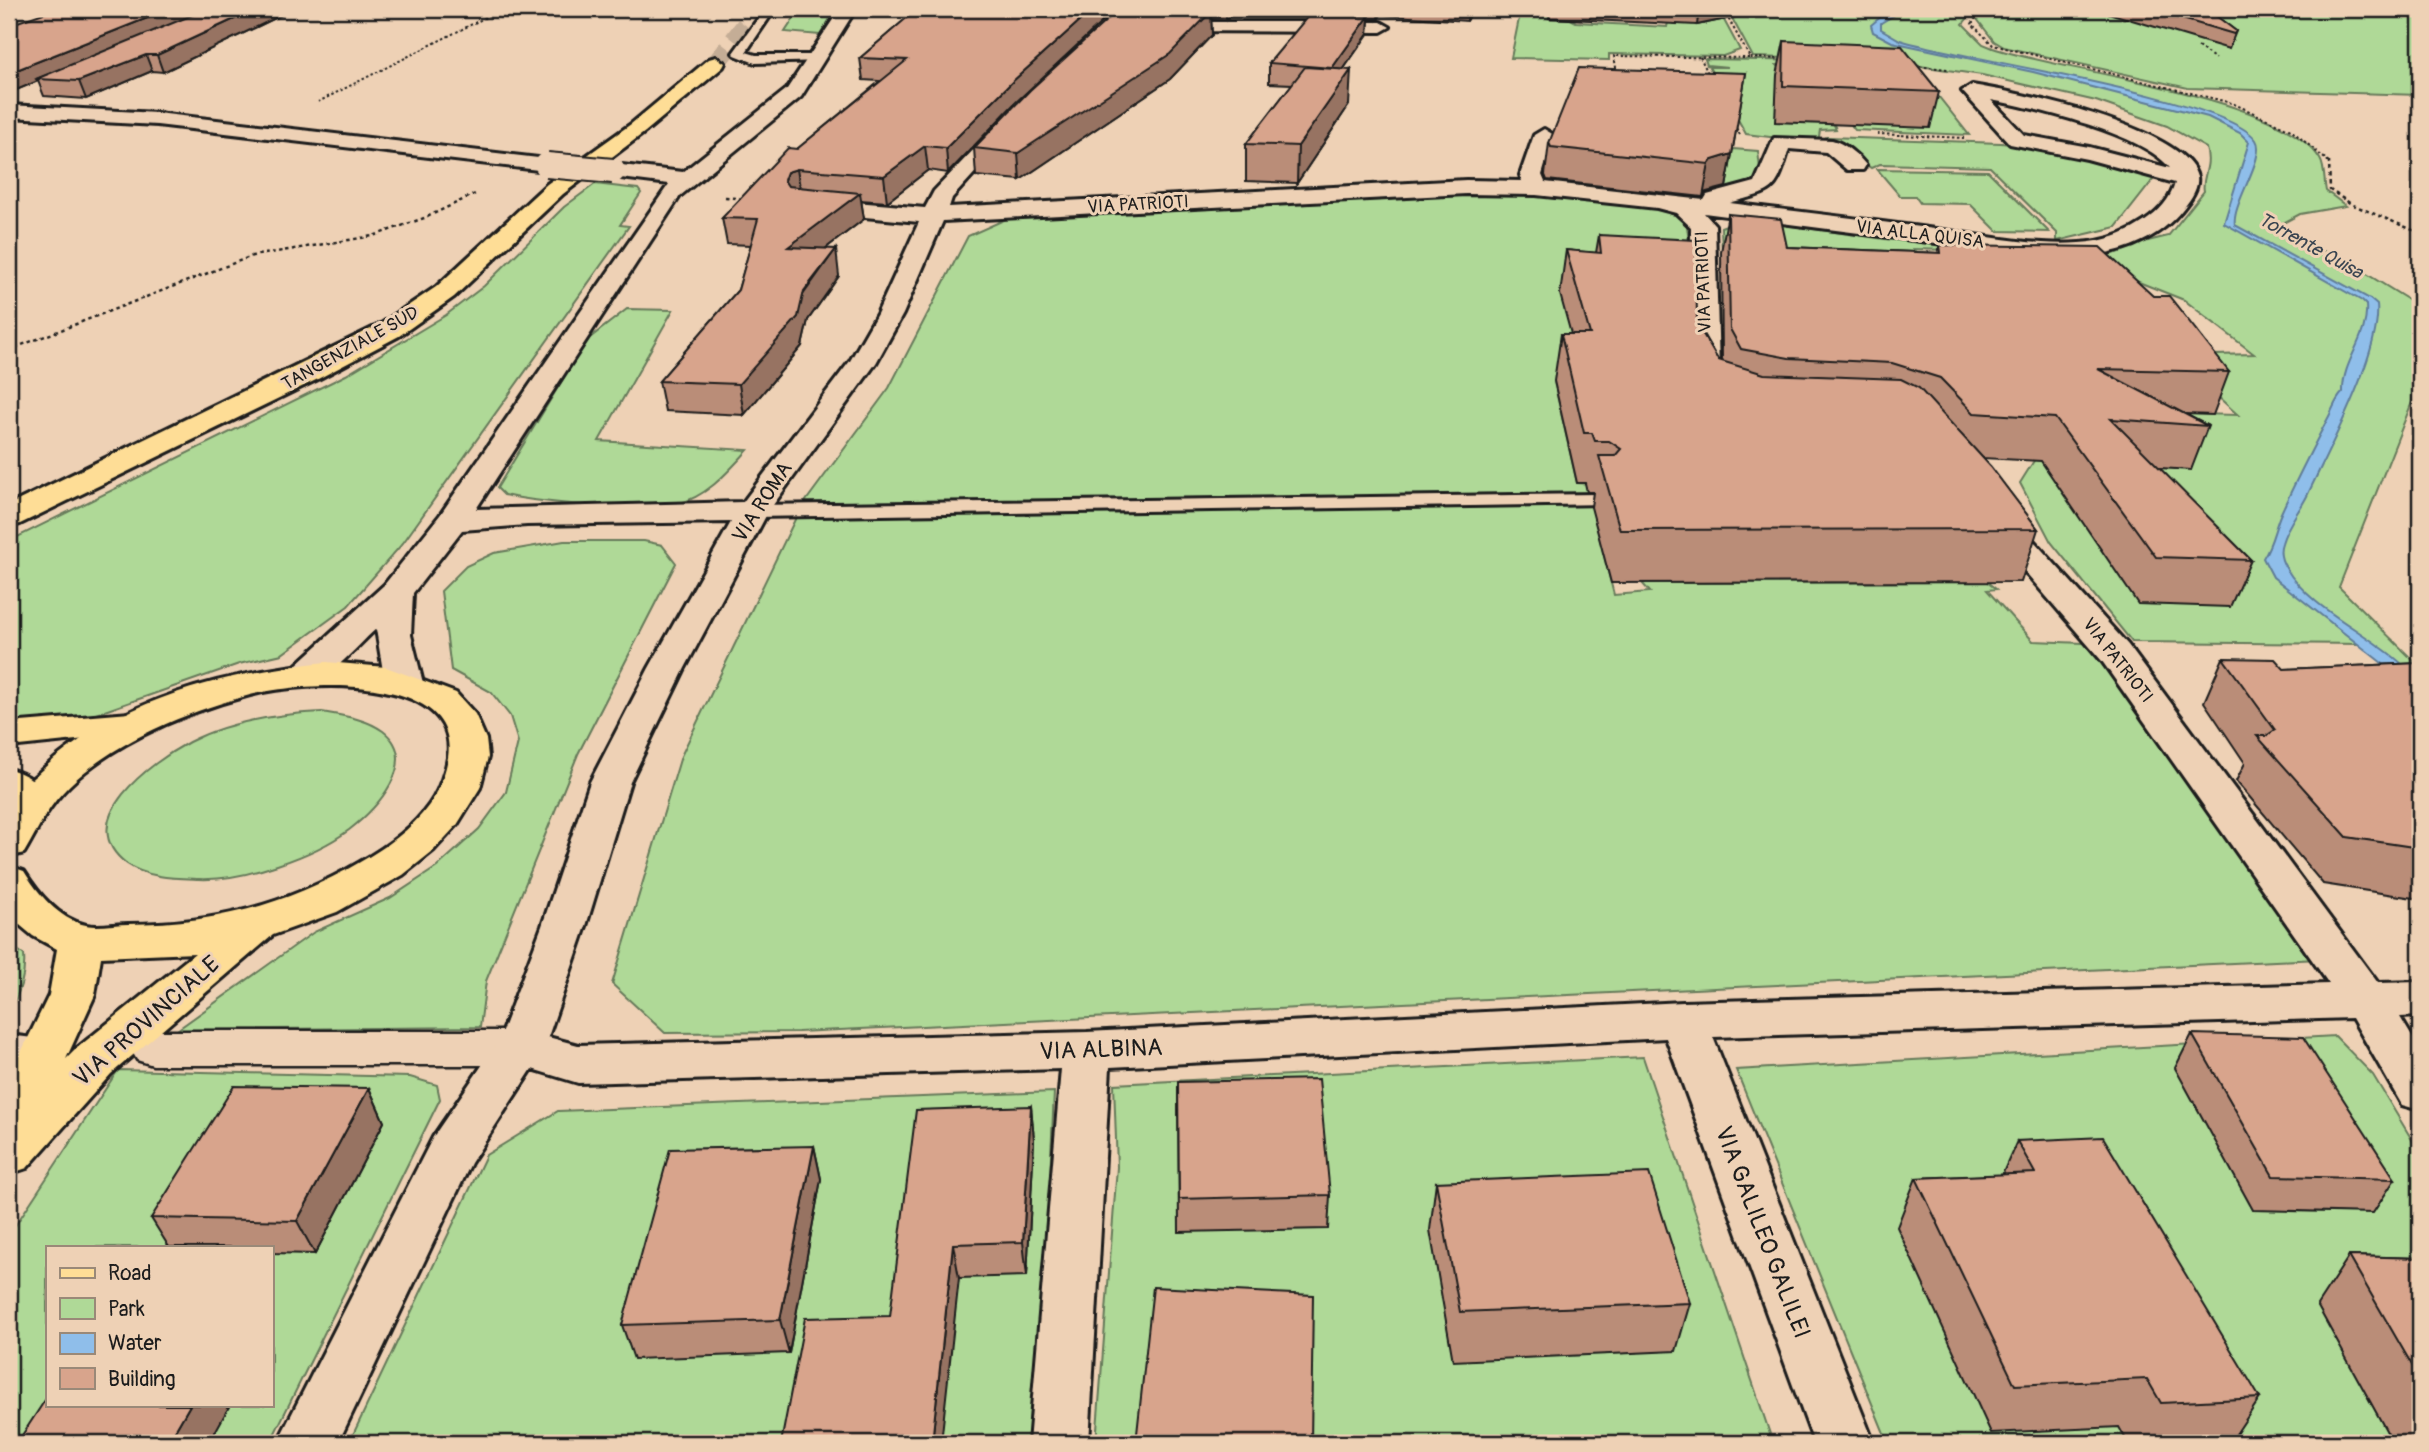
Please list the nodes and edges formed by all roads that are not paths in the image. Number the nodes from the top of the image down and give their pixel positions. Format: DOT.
graph roads {
  1 [pos="770,9"];
  2 [pos="848,9"];
  3 [pos="1142,26"];
  4 [pos="1381,27"];
  5 [pos="818,59"];
  6 [pos="716,63"];
  7 [pos="13,102"];
  8 [pos="1023,110"];
  9 [pos="1544,135"];
  10 [pos="1855,165"];
  11 [pos="2186,179"];
  12 [pos="679,186"];
  13 [pos="1536,188"];
  14 [pos="1658,201"];
  15 [pos="801,204"];
  16 [pos="1700,206"];
  17 [pos="932,214"];
  18 [pos="1743,407"];
  19 [pos="1971,490"];
  20 [pos="1600,500"];
  21 [pos="753,511"];
  22 [pos="9,517"];
  23 [pos="452,521"];
  24 [pos="396,592"];
  25 [pos="303,675"];
  26 [pos="404,683"];
  27 [pos="130,725"];
  28 [pos="9,735"];
  29 [pos="20,791"];
  30 [pos="9,843"];
  31 [pos="17,904"];
  32 [pos="258,925"];
  33 [pos="81,940"];
  34 [pos="2420,999"];
  35 [pos="2366,1001"];
  36 [pos="1683,1020"];
  37 [pos="27,1048"];
  38 [pos="153,1048"];
  39 [pos="520,1048"];
  40 [pos="1087,1050"];
  41 [pos="2420,1091"];
  42 [pos="9,1136"];
  43 [pos="9,1153"];
  44 [pos="307,1443"];
  45 [pos="1059,1443"];
  46 [pos="1844,1443"];
  1 -- 5 [label="lane"];
  2 -- 5 [label="street"];
  3 -- 4 [label="street"];
  5 -- 12 [label="street"];
  6 -- 22 [label="main road, TANGENZIALE SUD"];
  7 -- 12 [label="street, bridge"];
  8 -- 17 [label="street, VIA ROMA"];
  9 -- 13 [label="street"];
  10 -- 16 [label="street"];
  11 -- 11 [label="street"];
  11 -- 16 [label="street, VIA ALLA QUISA"];
  12 -- 23 [label="street"];
  13 -- 14 [label="street, VIA PATRIOTI"];
  13 -- 17 [label="street, VIA PATRIOTI"];
  14 -- 16 [label="street, VIA ALLA QUISA"];
  14 -- 18 [label="street, VIA PATRIOTI"];
  15 -- 17 [label="street, VIA PATRIOTI"];
  17 -- 21 [label="street, VIA ROMA"];
  19 -- 35 [label="street, VIA PATRIOTI"];
  20 -- 21 [label="lane"];
  21 -- 23 [label="street"];
  21 -- 39 [label="street, VIA ROMA"];
  23 -- 24 [label="street"];
  24 -- 25 [label="street"];
  24 -- 26 [label="street"];
  25 -- 26 [label="main road, VIA PROVINCIALE"];
  25 -- 27 [label="main road, VIA PROVINCIALE"];
  26 -- 32 [label="main road, VIA PROVINCIALE"];
  27 -- 28 [label="main road"];
  27 -- 29 [label="main road, VIA PROVINCIALE"];
  29 -- 30 [label="main road, VIA PROVINCIALE"];
  31 -- 33 [label="main road, VIA PROVINCIALE"];
  32 -- 33 [label="main road, VIA PROVINCIALE"];
  32 -- 43 [label="main road, VIA PROVINCIALE"];
  33 -- 37 [label="main road, VIA PROVINCIALE"];
  34 -- 35 [label="street, VIA ALBINA"];
  35 -- 36 [label="street, VIA ALBINA"];
  35 -- 41 [label="street, VIA PATRIOTI"];
  36 -- 40 [label="street, VIA ALBINA"];
  36 -- 46 [label="street, VIA GALILEO GALILEI"];
  37 -- 42 [label="main road, VIA PROVINCIALE"];
  38 -- 39 [label="street"];
  39 -- 40 [label="street, VIA ALBINA"];
  39 -- 44 [label="street, VIA ROMA"];
  40 -- 45 [label="street"];
}
